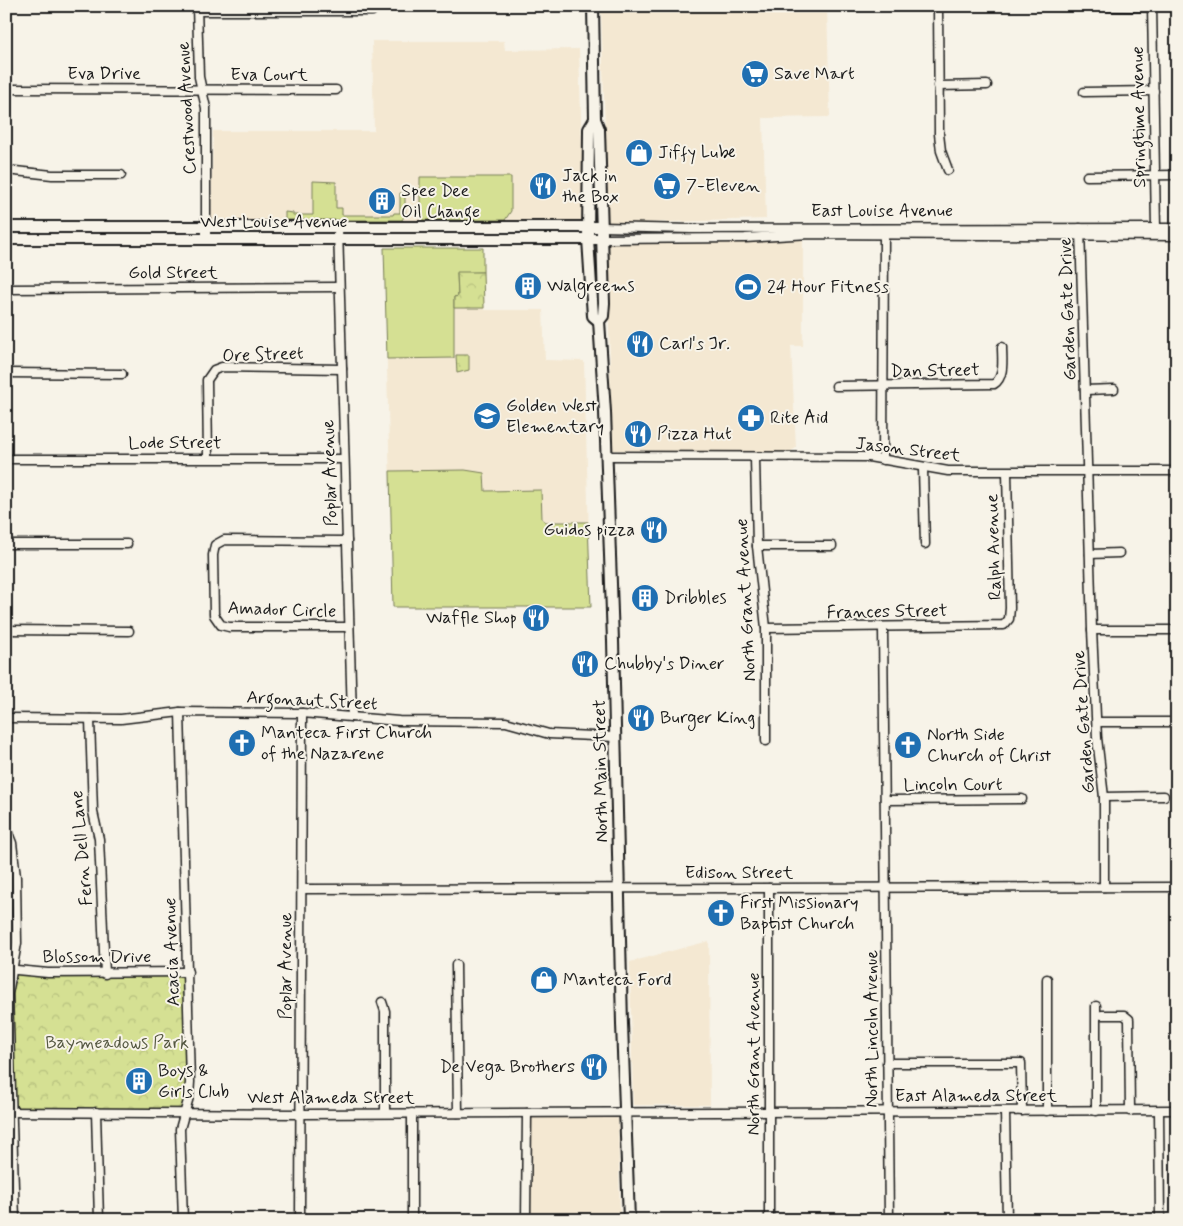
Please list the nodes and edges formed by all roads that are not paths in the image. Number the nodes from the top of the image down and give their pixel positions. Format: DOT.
graph roads {
  1 [pos="593,6"];
  2 [pos="938,6"];
  3 [pos="1060,6"];
  4 [pos="1152,7"];
  5 [pos="197,8"];
  6 [pos="372,11"];
  7 [pos="987,85"];
  8 [pos="938,86"];
  9 [pos="6,89"];
  10 [pos="202,90"];
  11 [pos="336,90"];
  12 [pos="1154,91"];
  13 [pos="1084,92"];
  14 [pos="595,118"];
  15 [pos="6,170"];
  16 [pos="948,170"];
  17 [pos="120,175"];
  18 [pos="1156,175"];
  19 [pos="1087,176"];
  20 [pos="1177,176"];
  21 [pos="588,227"];
  22 [pos="601,227"];
  23 [pos="6,228"];
  24 [pos="206,228"];
  25 [pos="1080,228"];
  26 [pos="1156,228"];
  27 [pos="1177,228"];
  28 [pos="884,231"];
  29 [pos="338,233"];
  30 [pos="1080,236"];
  31 [pos="1177,236"];
  32 [pos="602,238"];
  33 [pos="6,239"];
  34 [pos="206,239"];
  35 [pos="588,239"];
  36 [pos="339,287"];
  37 [pos="6,289"];
  38 [pos="599,322"];
  39 [pos="1002,347"];
  40 [pos="342,368"];
  41 [pos="6,374"];
  42 [pos="122,374"];
  43 [pos="836,386"];
  44 [pos="885,387"];
  45 [pos="1114,389"];
  46 [pos="1085,390"];
  47 [pos="606,456"];
  48 [pos="208,458"];
  49 [pos="755,458"];
  50 [pos="6,459"];
  51 [pos="344,459"];
  52 [pos="883,460"];
  53 [pos="923,469"];
  54 [pos="1087,471"];
  55 [pos="1177,471"];
  56 [pos="1007,472"];
  57 [pos="347,541"];
  58 [pos="6,544"];
  59 [pos="127,544"];
  60 [pos="925,544"];
  61 [pos="757,546"];
  62 [pos="832,546"];
  63 [pos="1119,553"];
  64 [pos="1090,554"];
  65 [pos="1007,622"];
  66 [pos="349,627"];
  67 [pos="766,628"];
  68 [pos="884,628"];
  69 [pos="6,630"];
  70 [pos="129,630"];
  71 [pos="1092,630"];
  72 [pos="1177,630"];
  73 [pos="180,712"];
  74 [pos="302,713"];
  75 [pos="352,717"];
  76 [pos="6,718"];
  77 [pos="90,720"];
  78 [pos="1097,722"];
  79 [pos="1177,722"];
  80 [pos="615,737"];
  81 [pos="766,740"];
  82 [pos="1164,796"];
  83 [pos="1104,797"];
  84 [pos="1022,799"];
  85 [pos="885,800"];
  86 [pos="6,828"];
  87 [pos="16,877"];
  88 [pos="6,878"];
  89 [pos="1104,887"];
  90 [pos="1177,887"];
  91 [pos="769,888"];
  92 [pos="886,888"];
  93 [pos="620,889"];
  94 [pos="302,890"];
  95 [pos="456,965"];
  96 [pos="9,969"];
  97 [pos="188,972"];
  98 [pos="105,974"];
  99 [pos="1046,979"];
  100 [pos="382,1002"];
  101 [pos="1096,1006"];
  102 [pos="1102,1015"];
  103 [pos="887,1063"];
  104 [pos="886,1110"];
  105 [pos="1177,1110"];
  106 [pos="769,1111"];
  107 [pos="1005,1111"];
  108 [pos="1022,1111"];
  109 [pos="1047,1111"];
  110 [pos="1096,1111"];
  111 [pos="1130,1111"];
  112 [pos="1159,1111"];
  113 [pos="9,1112"];
  114 [pos="96,1112"];
  115 [pos="184,1112"];
  116 [pos="626,1112"];
  117 [pos="385,1113"];
  118 [pos="412,1113"];
  119 [pos="458,1113"];
  120 [pos="527,1113"];
  121 [pos="300,1114"];
  122 [pos="15,1220"];
  123 [pos="99,1220"];
  124 [pos="183,1220"];
  125 [pos="300,1220"];
  126 [pos="412,1220"];
  127 [pos="526,1220"];
  128 [pos="629,1220"];
  129 [pos="769,1220"];
  130 [pos="888,1220"];
  131 [pos="1007,1220"];
  132 [pos="1160,1220"];
  1 -- 14 [label="main road, North Main Street"];
  2 -- 8 [label="street"];
  3 -- 4 [label="street"];
  4 -- 12 [label="street, Springtime Avenue"];
  5 -- 6 [label="street"];
  5 -- 10 [label="street, Crestwood Avenue"];
  7 -- 8 [label="street"];
  8 -- 16 [label="street"];
  9 -- 10 [label="street, Eva Drive"];
  10 -- 11 [label="street, Eva Court"];
  10 -- 24 [label="street, Crestwood Avenue"];
  12 -- 13 [label="street"];
  12 -- 18 [label="street, Springtime Avenue"];
  14 -- 21 [label="main road, North Main Street"];
  14 -- 22 [label="main road, North Main Street"];
  15 -- 17 [label="street"];
  18 -- 19 [label="street"];
  18 -- 20 [label="street"];
  18 -- 26 [label="street, Springtime Avenue"];
  21 -- 22 [label="main road, East Louise Avenue"];
  21 -- 29 [label="main road, West Louise Avenue"];
  21 -- 35 [label="main road, North Main Street"];
  22 -- 28 [label="street, East Louise Avenue"];
  22 -- 32 [label="main road, North Main Street"];
  23 -- 24 [label="main road, West Louise Avenue"];
  24 -- 29 [label="main road, West Louise Avenue"];
  24 -- 34 [label="street, Crestwood Avenue"];
  25 -- 26 [label="street, East Louise Avenue"];
  25 -- 28 [label="street, East Louise Avenue"];
  25 -- 30 [label="street, Garden Gate Drive"];
  26 -- 27 [label="street, East Louise Avenue"];
  28 -- 30 [label="street, East Louise Avenue"];
  28 -- 32 [label="street, East Louise Avenue"];
  28 -- 44 [label="street"];
  29 -- 34 [label="main road, West Louise Avenue"];
  29 -- 35 [label="main road, West Louise Avenue"];
  29 -- 36 [label="street, Poplar Avenue"];
  30 -- 31 [label="street, East Louise Avenue"];
  30 -- 46 [label="street, Garden Gate Drive"];
  32 -- 35 [label="main road, West Louise Avenue"];
  32 -- 38 [label="main road, North Main Street"];
  33 -- 34 [label="main road, West Louise Avenue"];
  35 -- 38 [label="main road, North Main Street"];
  36 -- 37 [label="street, Gold Street"];
  36 -- 40 [label="street, Poplar Avenue"];
  38 -- 47 [label="main road, North Main Street"];
  39 -- 44 [label="street, Dan Street"];
  40 -- 48 [label="street, Ore Street"];
  40 -- 51 [label="street, Poplar Avenue"];
  41 -- 42 [label="street"];
  43 -- 44 [label="street, Dan Street"];
  44 -- 52 [label="street"];
  45 -- 46 [label="street, Garden Gate Drive"];
  46 -- 54 [label="street, Garden Gate Drive"];
  47 -- 49 [label="street, Jason Street"];
  47 -- 80 [label="main road, North Main Street"];
  48 -- 50 [label="street, Lode Street"];
  48 -- 51 [label="street, Lode Street"];
  49 -- 52 [label="street, Jason Street"];
  49 -- 61 [label="street, North Grant Avenue"];
  51 -- 57 [label="street, Poplar Avenue"];
  52 -- 53 [label="street, Jason Street"];
  53 -- 56 [label="street, Jason Street"];
  53 -- 60 [label="street"];
  54 -- 55 [label="street, Jason Street"];
  54 -- 56 [label="street, Jason Street"];
  54 -- 64 [label="street, Garden Gate Drive"];
  56 -- 65 [label="street, Ralph Avenue"];
  57 -- 66 [label="street, Poplar Avenue"];
  57 -- 66 [label="street, Amador Circle"];
  58 -- 59 [label="street"];
  61 -- 62 [label="street"];
  61 -- 67 [label="street, North Grant Avenue"];
  63 -- 64 [label="street"];
  64 -- 71 [label="street, Garden Gate Drive"];
  65 -- 68 [label="street, Frances Street"];
  66 -- 75 [label="street, Poplar Avenue"];
  67 -- 68 [label="street, Frances Street"];
  67 -- 81 [label="street, North Grant Avenue"];
  68 -- 85 [label="street, North Lincoln Avenue"];
  69 -- 70 [label="street"];
  71 -- 72 [label="street"];
  71 -- 78 [label="street, Garden Gate Drive"];
  73 -- 74 [label="street, Argonaut Street"];
  73 -- 77 [label="street, Argonaut Street"];
  73 -- 97 [label="street, Acacia Avenue"];
  74 -- 75 [label="street, Argonaut Street"];
  74 -- 94 [label="street, Poplar Avenue"];
  75 -- 80 [label="street, Argonaut Street"];
  76 -- 77 [label="street, Argonaut Street"];
  77 -- 98 [label="street, Fern Dell Lane"];
  78 -- 79 [label="street"];
  78 -- 83 [label="street, Garden Gate Drive"];
  80 -- 93 [label="main road, North Main Street"];
  82 -- 83 [label="street"];
  83 -- 89 [label="street, Garden Gate Drive"];
  84 -- 85 [label="street, Lincoln Court"];
  85 -- 92 [label="street, North Lincoln Avenue"];
  86 -- 87 [label="street"];
  87 -- 88 [label="street"];
  87 -- 96 [label="street"];
  89 -- 90 [label="street, Edison Street"];
  89 -- 92 [label="street, Edison Street"];
  91 -- 92 [label="street, Edison Street"];
  91 -- 93 [label="street, Edison Street"];
  91 -- 106 [label="street, North Grant Avenue"];
  92 -- 103 [label="street, North Lincoln Avenue"];
  93 -- 94 [label="street, Edison Street"];
  93 -- 116 [label="main road, North Main Street"];
  94 -- 121 [label="street, Poplar Avenue"];
  95 -- 119 [label="street"];
  96 -- 98 [label="street, Blossom Drive"];
  96 -- 113 [label="street"];
  97 -- 98 [label="street, Blossom Drive"];
  97 -- 115 [label="street, Acacia Avenue"];
  99 -- 109 [label="street"];
  100 -- 117 [label="street"];
  101 -- 110 [label="street"];
  102 -- 111 [label="street"];
  103 -- 104 [label="street, North Lincoln Avenue"];
  103 -- 108 [label="street"];
  104 -- 106 [label="street, East Alameda Street"];
  104 -- 107 [label="street, East Alameda Street"];
  104 -- 130 [label="street, North Lincoln Avenue"];
  105 -- 112 [label="street, East Alameda Street"];
  106 -- 116 [label="street, East Alameda Street"];
  106 -- 129 [label="street, North Grant Avenue"];
  107 -- 108 [label="street, East Alameda Street"];
  107 -- 131 [label="street"];
  108 -- 109 [label="street, East Alameda Street"];
  109 -- 110 [label="street, East Alameda Street"];
  110 -- 111 [label="street, East Alameda Street"];
  111 -- 112 [label="street, East Alameda Street"];
  112 -- 132 [label="street"];
  113 -- 114 [label="street, West Alameda Street"];
  113 -- 122 [label="street"];
  114 -- 115 [label="street, West Alameda Street"];
  114 -- 123 [label="street"];
  115 -- 121 [label="street, West Alameda Street"];
  115 -- 124 [label="street, Acacia Avenue"];
  116 -- 120 [label="street, West Alameda Street"];
  116 -- 128 [label="main road, North Main Street"];
  117 -- 118 [label="street, West Alameda Street"];
  117 -- 121 [label="street, West Alameda Street"];
  118 -- 119 [label="street, West Alameda Street"];
  118 -- 126 [label="street"];
  119 -- 120 [label="street, West Alameda Street"];
  120 -- 127 [label="street"];
  121 -- 125 [label="street, Poplar Avenue"];
}
